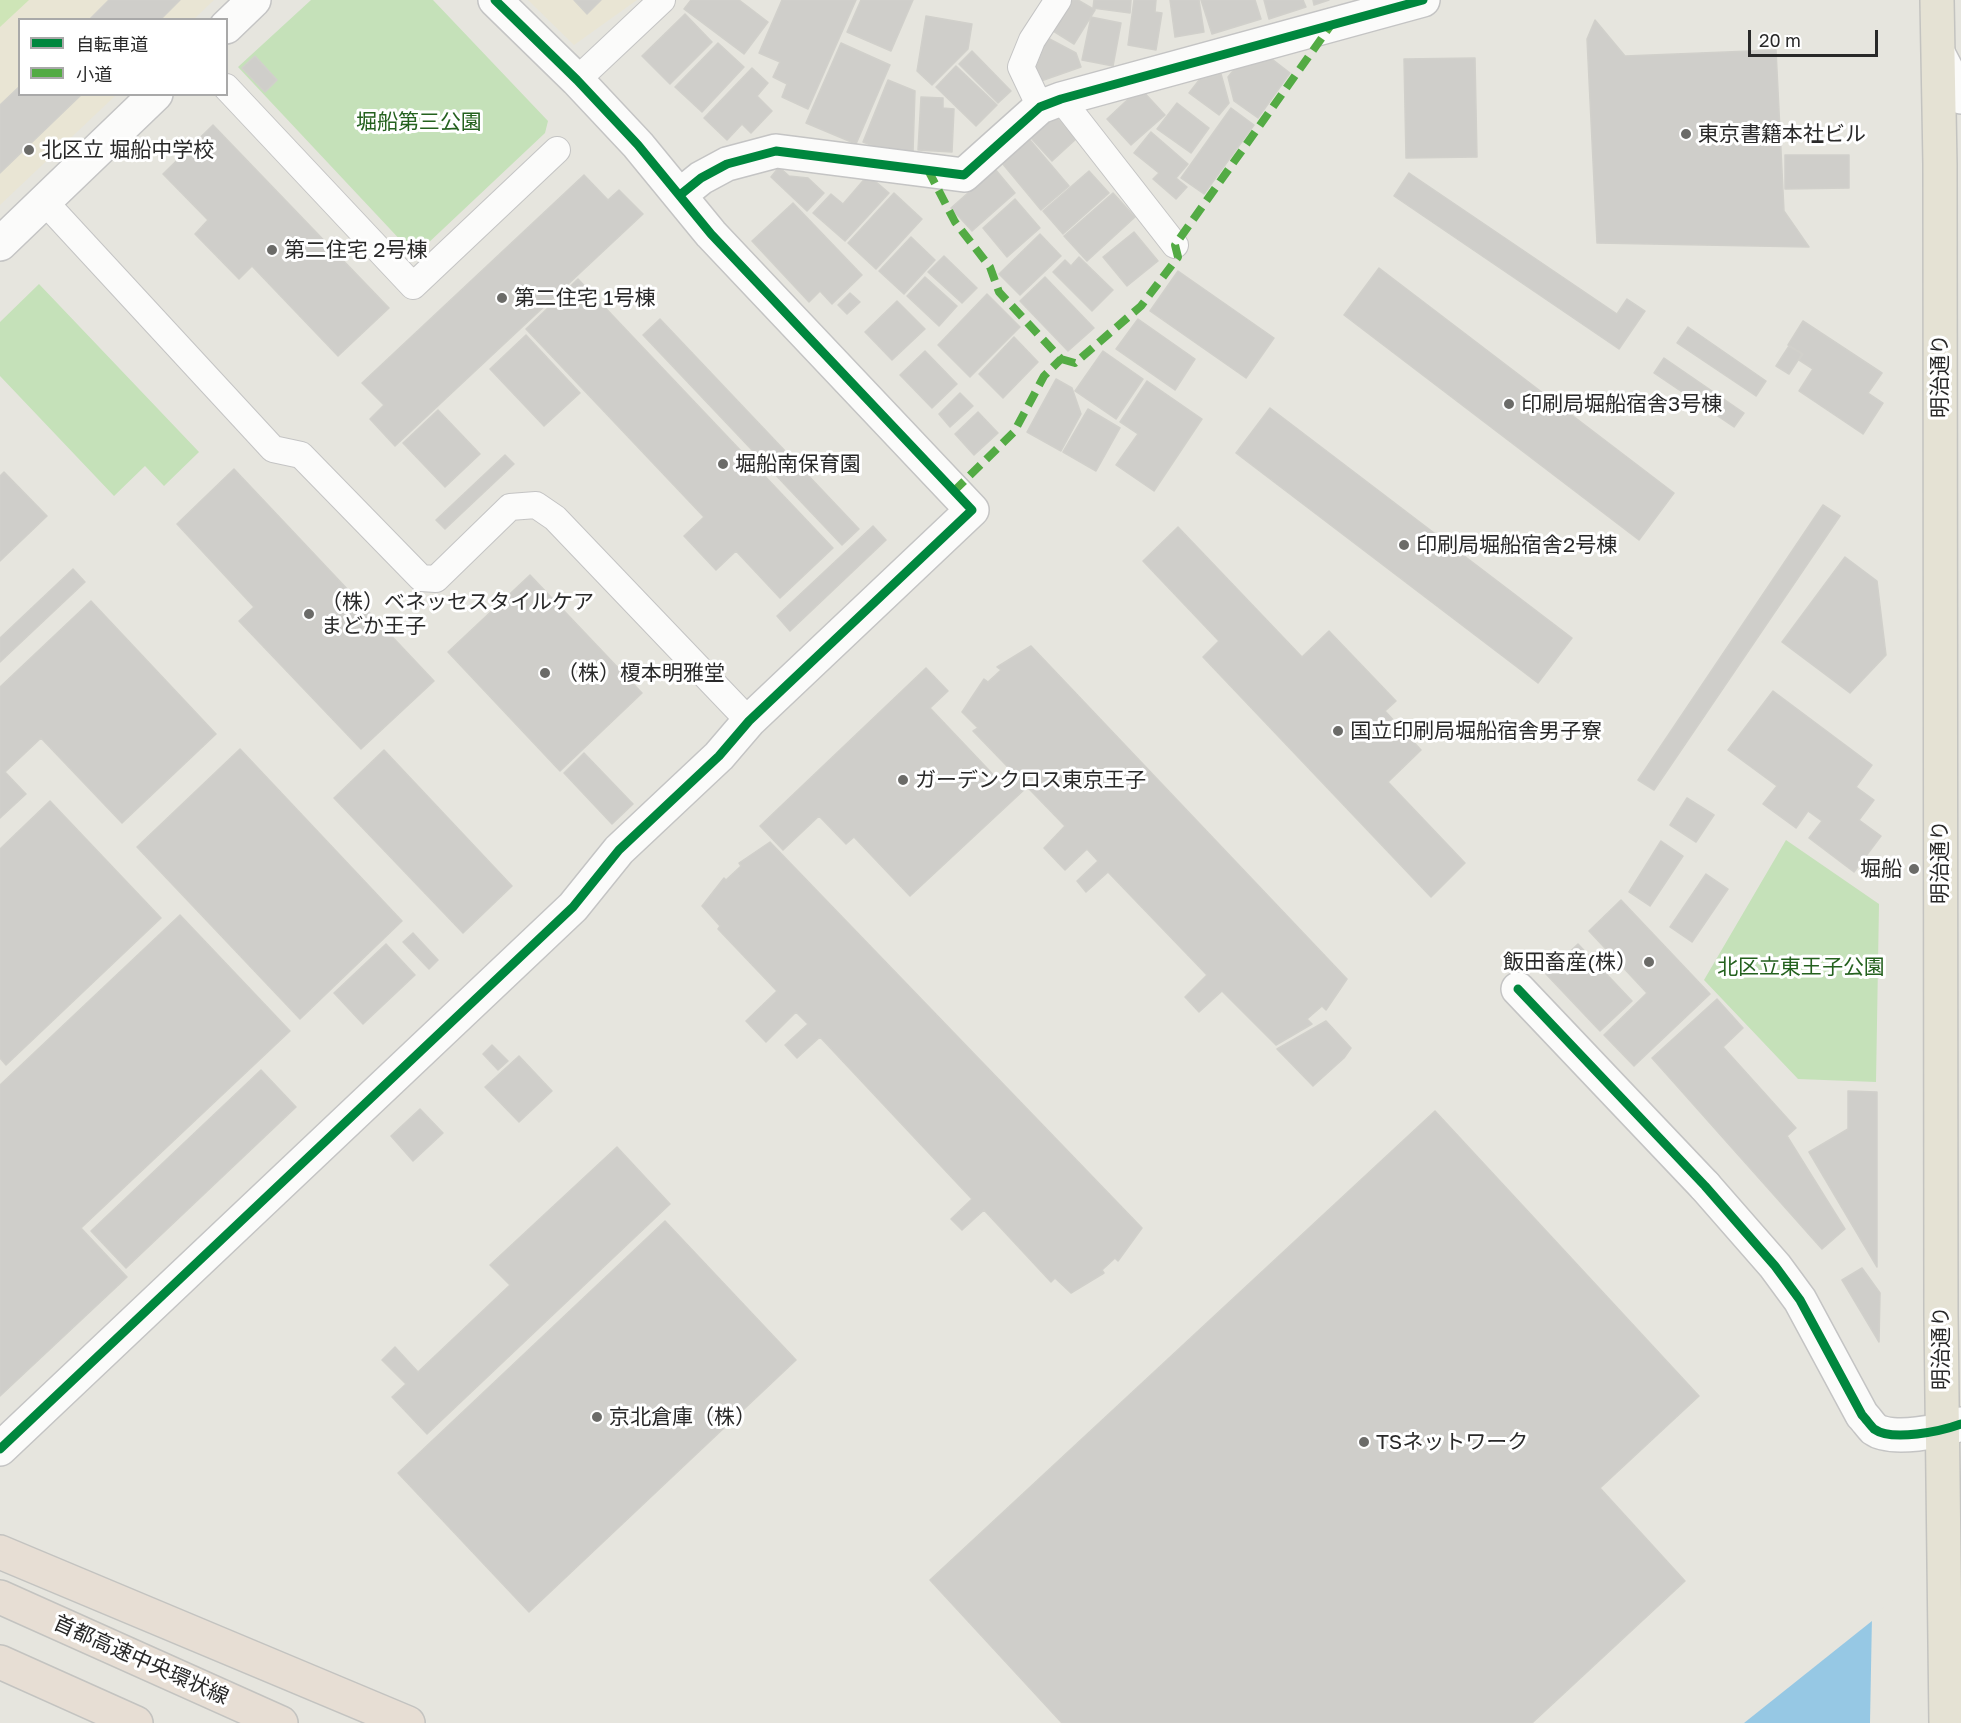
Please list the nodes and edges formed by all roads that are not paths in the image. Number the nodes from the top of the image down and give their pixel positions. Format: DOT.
graph roads {
  1 [pos="254,0"];
  2 [pos="495,0"];
  3 [pos="662,0"];
  4 [pos="1058,0"];
  5 [pos="1423,0"];
  6 [pos="1937,0"];
  7 [pos="228,25"];
  8 [pos="1939,55"];
  9 [pos="577,80"];
  10 [pos="228,89"];
  11 [pos="154,96"];
  12 [pos="1961,97"];
  13 [pos="1051,103"];
  14 [pos="557,150"];
  15 [pos="680,195"];
  16 [pos="44,201"];
  17 [pos="0,244"];
  18 [pos="1175,245"];
  19 [pos="749,721"];
  20 [pos="1518,989"];
  21 [pos="1951,1427"];
  22 [pos="0,1449"];
  23 [pos="0,1552"];
  24 [pos="0,1597"];
  25 [pos="0,1662"];
  26 [pos="136,1723"];
  27 [pos="281,1723"];
  28 [pos="408,1723"];
  29 [pos="1946,1723"];
  1 -- 7 [label="street"];
  2 -- 9 [label="street"];
  3 -- 9 [label="lane"];
  4 -- 13 [label="lane"];
  5 -- 13 [label="street"];
  6 -- 8 [label="main road, 明治通り"];
  8 -- 12 [label="street"];
  8 -- 21 [label="main road, 明治通り"];
  9 -- 15 [label="street"];
  10 -- 14 [label="lane"];
  11 -- 16 [label="street"];
  13 -- 15 [label="street"];
  13 -- 18 [label="lane"];
  15 -- 19 [label="street"];
  16 -- 17 [label="street"];
  16 -- 19 [label="lane"];
  19 -- 22 [label="street"];
  20 -- 21 [label="street"];
  21 -- 29 [label="main road, 明治通り"];
  23 -- 28 [label="highway"];
  24 -- 27 [label="highway, 首都高速中央環状線"];
  25 -- 26 [label="highway"];
}
